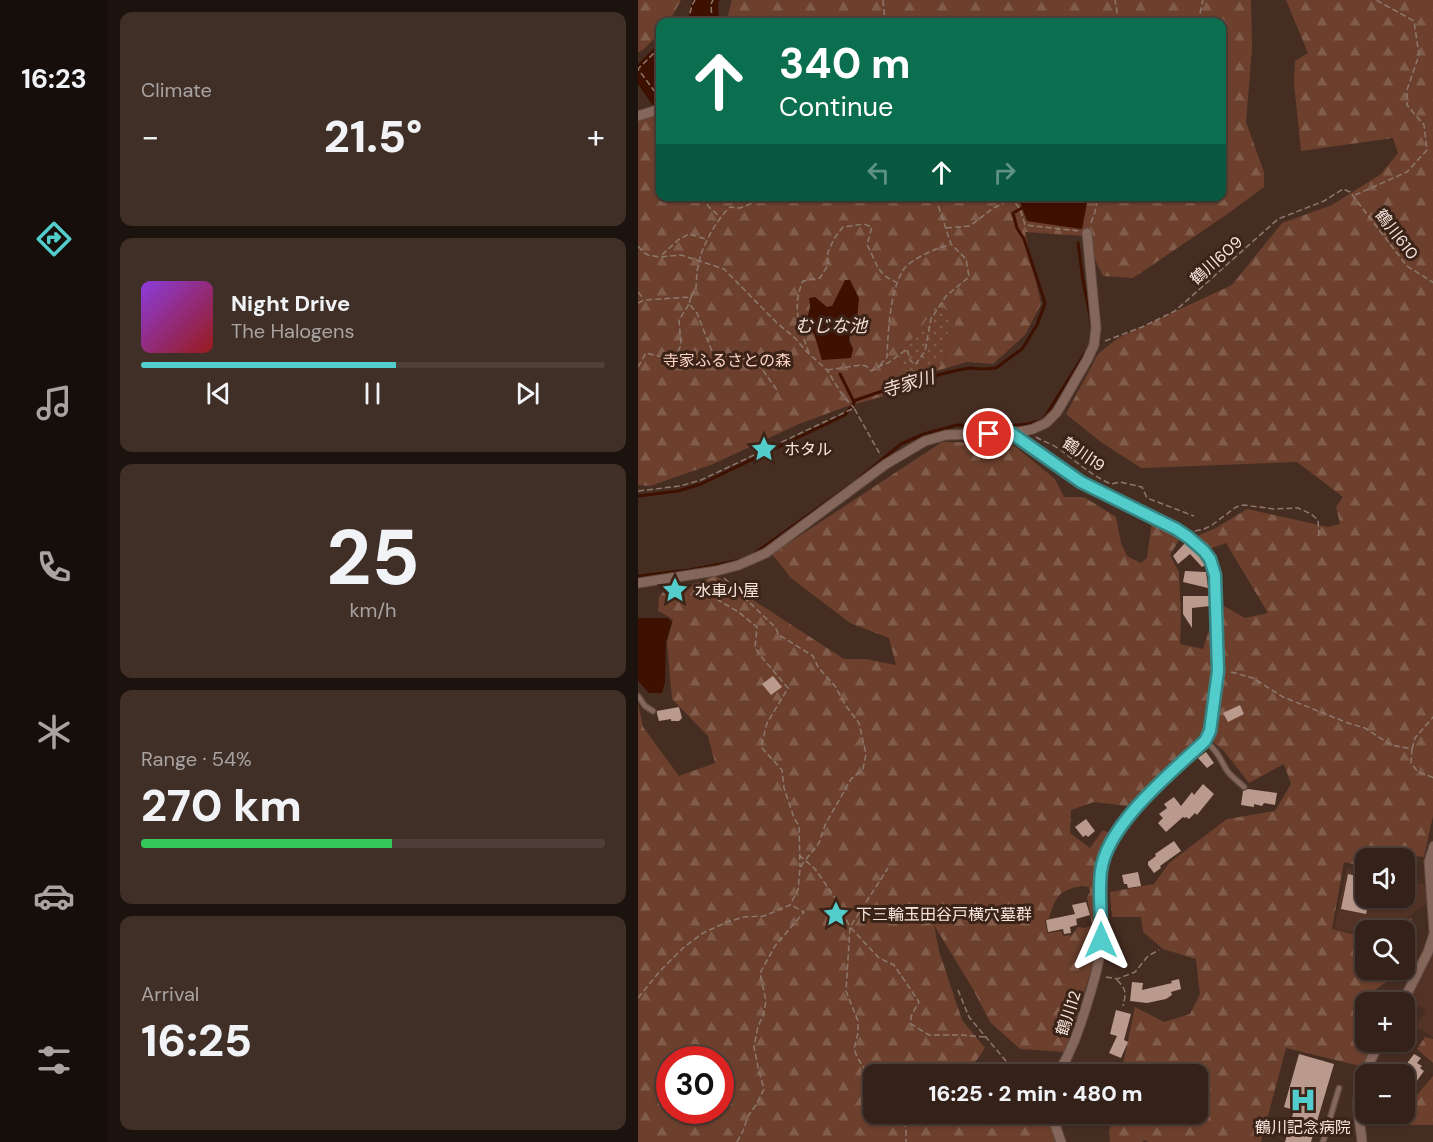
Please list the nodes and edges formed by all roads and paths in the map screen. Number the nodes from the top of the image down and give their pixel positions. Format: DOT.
graph roads {
  1 [pos="695,0"];
  2 [pos="713,0"];
  3 [pos="883,0"];
  4 [pos="1115,0"];
  5 [pos="1203,0"];
  6 [pos="1376,0"];
  7 [pos="689,18"];
  8 [pos="712,18"];
  9 [pos="885,18"];
  10 [pos="1115,18"];
  11 [pos="1199,18"];
  12 [pos="656,51"];
  13 [pos="638,69"];
  14 [pos="638,69"];
  15 [pos="656,93"];
  16 [pos="656,110"];
  17 [pos="638,116"];
  18 [pos="1350,192"];
  19 [pos="1354,196"];
  20 [pos="706,201"];
  21 [pos="758,201"];
  22 [pos="937,201"];
  23 [pos="1006,201"];
  24 [pos="1014,201"];
  25 [pos="1097,201"];
  26 [pos="720,218"];
  27 [pos="945,228"];
  28 [pos="1087,233"];
  29 [pos="707,239"];
  30 [pos="951,244"];
  31 [pos="638,246"];
  32 [pos="660,257"];
  33 [pos="896,282"];
  34 [pos="1433,283"];
  35 [pos="638,292"];
  36 [pos="691,297"];
  37 [pos="644,300"];
  38 [pos="638,303"];
  39 [pos="689,304"];
  40 [pos="1094,345"];
  41 [pos="819,361"];
  42 [pos="880,366"];
  43 [pos="638,367"];
  44 [pos="827,370"];
  45 [pos="777,390"];
  46 [pos="854,408"];
  47 [pos="1024,431"];
  48 [pos="1011,433"];
  49 [pos="886,464"];
  50 [pos="638,491"];
  51 [pos="1194,516"];
  52 [pos="1176,529"];
  53 [pos="1319,536"];
  54 [pos="716,571"];
  55 [pos="685,576"];
  56 [pos="638,583"];
  57 [pos="1231,672"];
  58 [pos="638,696"];
  59 [pos="653,711"];
  60 [pos="1433,716"];
  61 [pos="1205,741"];
  62 [pos="1412,749"];
  63 [pos="1433,779"];
  64 [pos="1244,787"];
  65 [pos="1433,846"];
  66 [pos="799,855"];
  67 [pos="888,868"];
  68 [pos="800,869"];
  69 [pos="790,905"];
  70 [pos="850,927"];
  71 [pos="1433,933"];
  72 [pos="1159,950"];
  73 [pos="1097,974"];
  74 [pos="1117,979"];
  75 [pos="958,990"];
  76 [pos="1408,992"];
  77 [pos="638,998"];
  78 [pos="1123,1006"];
  79 [pos="986,1037"];
  80 [pos="1375,1052"];
  81 [pos="1010,1064"];
  82 [pos="1063,1064"];
  83 [pos="863,1066"];
  84 [pos="1339,1088"];
  85 [pos="904,1124"];
  86 [pos="1055,1124"];
  87 [pos="737,1142"];
  88 [pos="906,1142"];
  89 [pos="1061,1142"];
  90 [pos="1323,1142"];
  91 [pos="1362,1142"];
  1 -- 7 [label="path"];
  2 -- 8 [label="path"];
  3 -- 9 [label="path"];
  4 -- 10 [label="path"];
  5 -- 11 [label="path"];
  6 -- 19 [label="path"];
  12 -- 14 [label="path"];
  13 -- 15 [label="path"];
  16 -- 17 [label="street"];
  18 -- 19 [label="path, 鶴川610"];
  18 -- 40 [label="path, 鶴川609"];
  19 -- 34 [label="path, 鶴川610"];
  20 -- 26 [label="path"];
  21 -- 26 [label="path"];
  22 -- 27 [label="path"];
  23 -- 27 [label="path"];
  24 -- 28 [label="path"];
  25 -- 28 [label="path"];
  26 -- 29 [label="path"];
  27 -- 30 [label="path"];
  28 -- 40 [label="street"];
  29 -- 32 [label="path"];
  29 -- 36 [label="path, bridge"];
  30 -- 33 [label="path"];
  30 -- 42 [label="path"];
  31 -- 32 [label="path"];
  32 -- 41 [label="path"];
  33 -- 41 [label="path"];
  33 -- 42 [label="path"];
  35 -- 37 [label="path"];
  36 -- 37 [label="path"];
  36 -- 39 [label="path"];
  37 -- 38 [label="path"];
  39 -- 43 [label="path"];
  39 -- 45 [label="path"];
  40 -- 47 [label="street"];
  41 -- 44 [label="path"];
  42 -- 44 [label="path"];
  44 -- 46 [label="path"];
  46 -- 49 [label="path"];
  46 -- 50 [label="path"];
  47 -- 48 [label="street"];
  47 -- 51 [label="path, 鶴川19"];
  48 -- 49 [label="street"];
  48 -- 52 [label="street"];
  49 -- 54 [label="street"];
  52 -- 53 [label="path"];
  52 -- 61 [label="street"];
  54 -- 55 [label="street"];
  54 -- 68 [label="path"];
  55 -- 56 [label="street"];
  55 -- 66 [label="path"];
  57 -- 62 [label="path"];
  58 -- 59 [label="lane"];
  60 -- 62 [label="path"];
  61 -- 64 [label="lane"];
  61 -- 73 [label="street, 鶴川12"];
  62 -- 63 [label="path"];
  65 -- 71 [label="street"];
  66 -- 68 [label="path"];
  66 -- 70 [label="path"];
  67 -- 70 [label="path"];
  68 -- 69 [label="path"];
  69 -- 77 [label="path"];
  69 -- 87 [label="path"];
  70 -- 79 [label="path"];
  70 -- 83 [label="path"];
  71 -- 76 [label="street"];
  72 -- 74 [label="path"];
  73 -- 74 [label="path"];
  73 -- 82 [label="street, 鶴川12"];
  74 -- 78 [label="path"];
  75 -- 79 [label="path"];
  79 -- 81 [label="path"];
  80 -- 91 [label="street"];
  84 -- 90 [label="lane"];
  85 -- 88 [label="path"];
  86 -- 89 [label="street"];
}
